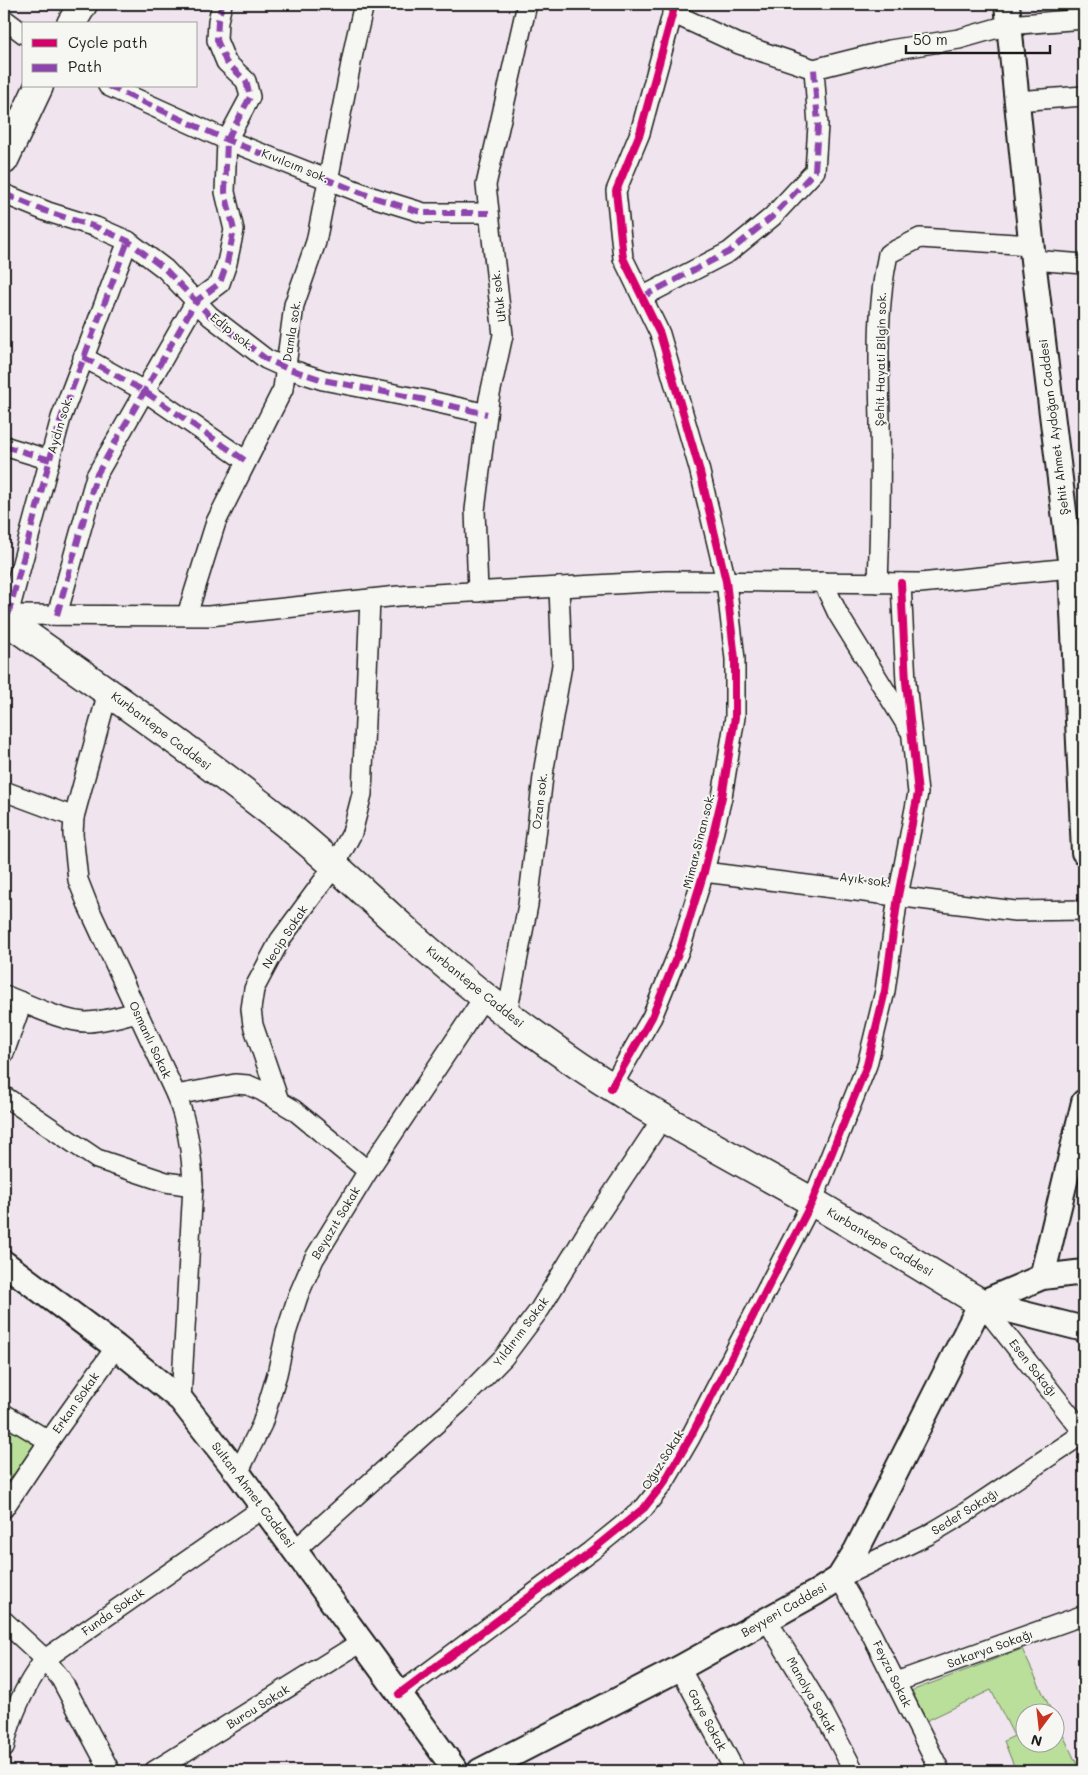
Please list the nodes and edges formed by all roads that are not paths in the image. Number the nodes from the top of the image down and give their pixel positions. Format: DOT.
graph roads {
  1 [pos="82,4"];
  2 [pos="222,4"];
  3 [pos="364,4"];
  4 [pos="527,4"];
  5 [pos="673,8"];
  6 [pos="1008,14"];
  7 [pos="4,19"];
  8 [pos="1084,19"];
  9 [pos="72,22"];
  10 [pos="22,32"];
  11 [pos="814,69"];
  12 [pos="38,88"];
  13 [pos="112,88"];
  14 [pos="1084,96"];
  15 [pos="1016,101"];
  16 [pos="227,140"];
  17 [pos="4,160"];
  18 [pos="328,180"];
  19 [pos="4,194"];
  20 [pos="489,213"];
  21 [pos="128,241"];
  22 [pos="1032,252"];
  23 [pos="1084,264"];
  24 [pos="642,297"];
  25 [pos="196,301"];
  26 [pos="83,357"];
  27 [pos="286,368"];
  28 [pos="144,391"];
  29 [pos="487,414"];
  30 [pos="4,446"];
  31 [pos="50,460"];
  32 [pos="246,461"];
  33 [pos="1078,566"];
  34 [pos="726,581"];
  35 [pos="823,582"];
  36 [pos="878,583"];
  37 [pos="901,583"];
  38 [pos="559,587"];
  39 [pos="478,592"];
  40 [pos="370,599"];
  41 [pos="57,615"];
  42 [pos="5,616"];
  43 [pos="187,616"];
  44 [pos="108,692"];
  45 [pos="911,732"];
  46 [pos="4,791"];
  47 [pos="74,817"];
  48 [pos="1084,852"];
  49 [pos="335,865"];
  50 [pos="704,872"];
  51 [pos="898,896"];
  52 [pos="1084,910"];
  53 [pos="4,995"];
  54 [pos="484,997"];
  55 [pos="22,1002"];
  56 [pos="137,1012"];
  57 [pos="507,1014"];
  58 [pos="4,1053"];
  59 [pos="611,1088"];
  60 [pos="176,1095"];
  61 [pos="4,1096"];
  62 [pos="279,1101"];
  63 [pos="1084,1102"];
  64 [pos="662,1119"];
  65 [pos="368,1171"];
  66 [pos="193,1186"];
  67 [pos="812,1202"];
  68 [pos="4,1263"];
  69 [pos="1084,1272"];
  70 [pos="1042,1277"];
  71 [pos="981,1303"];
  72 [pos="1084,1329"];
  73 [pos="116,1347"];
  74 [pos="180,1400"];
  75 [pos="4,1414"];
  76 [pos="1084,1433"];
  77 [pos="49,1441"];
  78 [pos="238,1473"];
  79 [pos="4,1508"];
  80 [pos="263,1508"];
  81 [pos="294,1551"];
  82 [pos="839,1578"];
  83 [pos="1084,1615"];
  84 [pos="767,1620"];
  85 [pos="4,1621"];
  86 [pos="361,1642"];
  87 [pos="45,1659"];
  88 [pos="680,1668"];
  89 [pos="896,1682"];
  90 [pos="399,1694"];
  91 [pos="4,1748"];
  92 [pos="110,1771"];
  93 [pos="154,1771"];
  94 [pos="456,1771"];
  95 [pos="480,1771"];
  96 [pos="735,1771"];
  97 [pos="854,1771"];
  98 [pos="940,1771"];
  1 -- 9 [label="main road"];
  2 -- 16 [label="street"];
  3 -- 18 [label="street, Damla sok."];
  4 -- 20 [label="street, Ufuk sok."];
  5 -- 11 [label="street"];
  5 -- 24 [label="street, Mimar Sinan sok."];
  6 -- 8 [label="street"];
  6 -- 11 [label="street"];
  6 -- 15 [label="street, Şehit Ahmet Aydoğan Caddesi"];
  7 -- 10 [label="street"];
  11 -- 24 [label="street"];
  12 -- 17 [label="main road"];
  13 -- 16 [label="street, Kıvılcım sok."];
  14 -- 15 [label="street"];
  15 -- 22 [label="street, Şehit Ahmet Aydoğan Caddesi"];
  16 -- 18 [label="street, Kıvılcım sok."];
  16 -- 25 [label="street"];
  18 -- 20 [label="street, Kıvılcım sok."];
  18 -- 27 [label="street, Damla sok."];
  19 -- 21 [label="street, Edip sok."];
  20 -- 29 [label="street, Ufuk sok."];
  21 -- 25 [label="street, Edip sok."];
  21 -- 26 [label="street, Aydın sok."];
  22 -- 23 [label="street"];
  22 -- 33 [label="street, Şehit Ahmet Aydoğan Caddesi"];
  22 -- 36 [label="street, Şehit Hayati Bilgin sok."];
  24 -- 34 [label="street, Mimar Sinan sok."];
  25 -- 27 [label="street, Edip sok."];
  25 -- 28 [label="street"];
  26 -- 28 [label="street"];
  26 -- 31 [label="street, Aydın sok."];
  27 -- 29 [label="street, Edip sok."];
  27 -- 32 [label="street, Damla sok."];
  28 -- 32 [label="street"];
  28 -- 41 [label="street"];
  29 -- 39 [label="street, Ufuk sok."];
  30 -- 31 [label="street"];
  31 -- 42 [label="street, Aydın sok."];
  32 -- 43 [label="street, Damla sok."];
  33 -- 37 [label="street"];
  33 -- 48 [label="street, Şehit Ahmet Aydoğan Caddesi"];
  34 -- 35 [label="street"];
  34 -- 38 [label="street"];
  34 -- 50 [label="street, Mimar Sinan sok."];
  35 -- 36 [label="street"];
  35 -- 45 [label="street"];
  36 -- 37 [label="street"];
  37 -- 45 [label="street, Oğuz Sokak"];
  38 -- 39 [label="street"];
  38 -- 57 [label="street, Ozan sok."];
  39 -- 40 [label="street"];
  40 -- 43 [label="street"];
  40 -- 49 [label="street, Necip Sokak"];
  41 -- 42 [label="street"];
  41 -- 43 [label="street"];
  42 -- 44 [label="main road, Kurbantepe Caddesi"];
  44 -- 47 [label="street, Osmanlı Sokak"];
  44 -- 49 [label="main road, Kurbantepe Caddesi"];
  45 -- 51 [label="street, Oğuz Sokak"];
  46 -- 47 [label="street"];
  47 -- 56 [label="street, Osmanlı Sokak"];
  49 -- 54 [label="main road, Kurbantepe Caddesi"];
  49 -- 62 [label="street, Necip Sokak"];
  50 -- 51 [label="street, Ayık sok."];
  50 -- 59 [label="street, Mimar Sinan sok."];
  51 -- 52 [label="street, Ayık sok."];
  51 -- 67 [label="street, Oğuz Sokak"];
  53 -- 55 [label="street"];
  54 -- 57 [label="main road, Kurbantepe Caddesi"];
  54 -- 65 [label="street, Beyazıt Sokak"];
  55 -- 56 [label="street"];
  55 -- 58 [label="street"];
  56 -- 60 [label="street, Osmanlı Sokak"];
  57 -- 59 [label="main road, Kurbantepe Caddesi"];
  59 -- 64 [label="main road, Kurbantepe Caddesi"];
  60 -- 62 [label="street"];
  60 -- 66 [label="street, Osmanlı Sokak"];
  61 -- 66 [label="street"];
  62 -- 65 [label="street"];
  63 -- 70 [label="street"];
  64 -- 67 [label="main road, Kurbantepe Caddesi"];
  64 -- 81 [label="street, Yıldırım Sokak"];
  65 -- 78 [label="street, Beyazıt Sokak"];
  66 -- 74 [label="street, Osmanlı Sokak"];
  67 -- 71 [label="main road, Kurbantepe Caddesi"];
  67 -- 90 [label="street, Oğuz Sokak"];
  68 -- 73 [label="street, Sultan Ahmet Caddesi"];
  69 -- 70 [label="street"];
  70 -- 71 [label="street"];
  71 -- 72 [label="street"];
  71 -- 76 [label="street, Esen Sokağı"];
  71 -- 82 [label="street, Beyyeri Caddesi"];
  73 -- 74 [label="street, Sultan Ahmet Caddesi"];
  73 -- 77 [label="street, Erkan Sokak"];
  74 -- 78 [label="street, Sultan Ahmet Caddesi"];
  75 -- 77 [label="street, Erkan Sokak"];
  76 -- 82 [label="street, Sedef Sokağı"];
  77 -- 79 [label="street"];
  78 -- 80 [label="street, Sultan Ahmet Caddesi"];
  80 -- 81 [label="street, Sultan Ahmet Caddesi"];
  80 -- 87 [label="street, Funda Sokak"];
  81 -- 86 [label="street, Sultan Ahmet Caddesi"];
  82 -- 84 [label="street, Beyyeri Caddesi"];
  82 -- 89 [label="street, Feyza Sokak"];
  83 -- 89 [label="street, Sakarya Sokağı"];
  84 -- 88 [label="street, Beyyeri Caddesi"];
  84 -- 97 [label="street, Manolya Sokak"];
  85 -- 87 [label="street"];
  86 -- 90 [label="street, Sultan Ahmet Caddesi"];
  86 -- 93 [label="street, Burcu Sokak"];
  87 -- 91 [label="street, Funda Sokak"];
  87 -- 92 [label="street"];
  88 -- 95 [label="street, Beyyeri Caddesi"];
  88 -- 96 [label="street, Gaye Sokak"];
  89 -- 98 [label="street, Feyza Sokak"];
  90 -- 94 [label="street, Sultan Ahmet Caddesi"];
}
